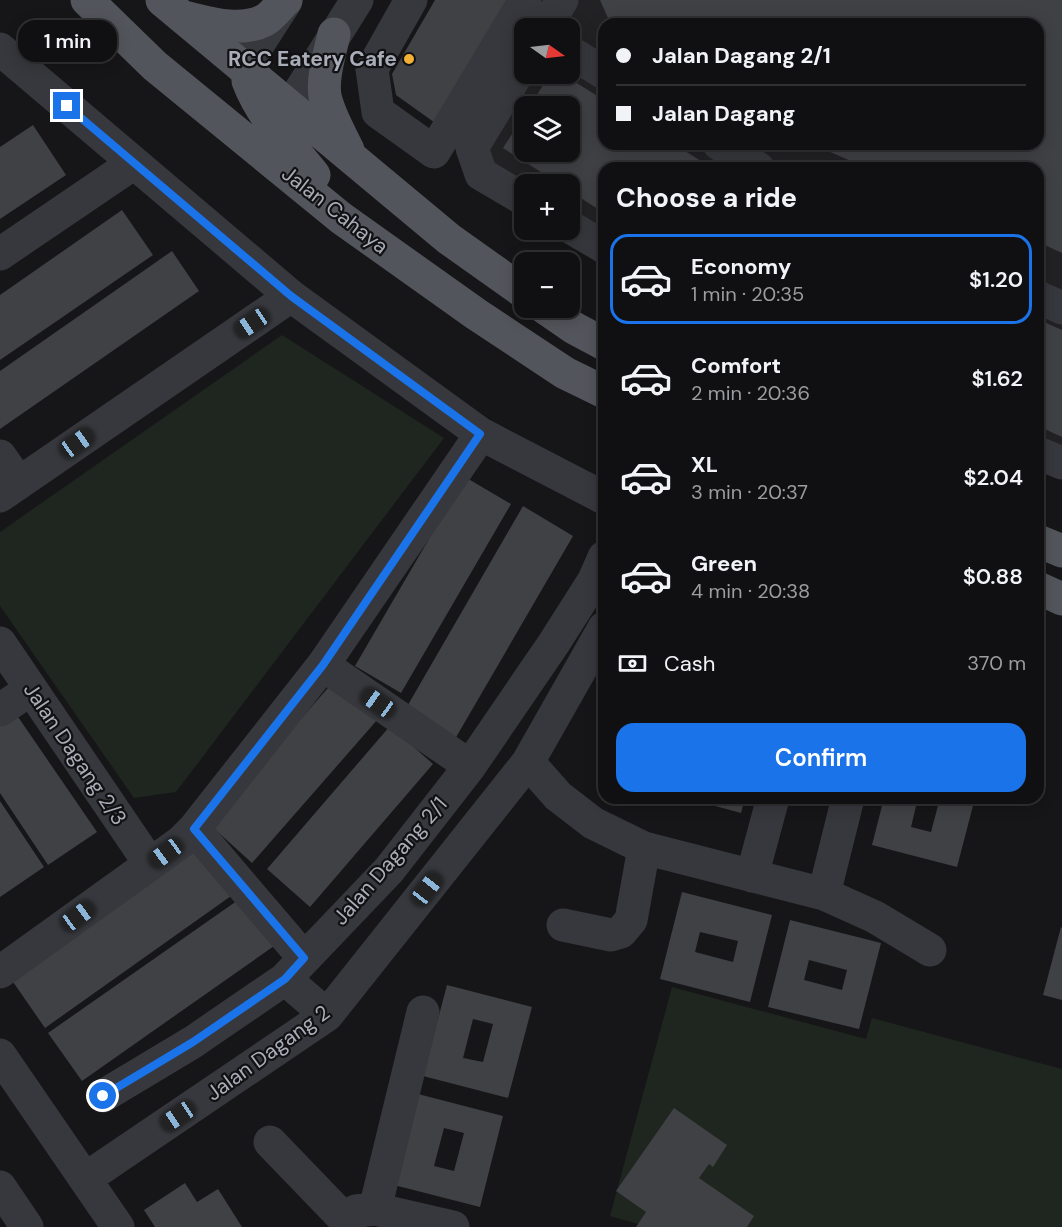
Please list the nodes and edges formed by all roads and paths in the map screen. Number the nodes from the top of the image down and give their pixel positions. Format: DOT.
graph roads {
  1 [pos="87,0"];
  2 [pos="286,0"];
  3 [pos="357,0"];
  4 [pos="411,0"];
  5 [pos="525,0"];
  6 [pos="562,0"];
  7 [pos="171,8"];
  8 [pos="550,18"];
  9 [pos="334,34"];
  10 [pos="0,49"];
  11 [pos="580,58"];
  12 [pos="155,66"];
  13 [pos="243,68"];
  14 [pos="598,69"];
  15 [pos="514,79"];
  16 [pos="255,100"];
  17 [pos="290,107"];
  18 [pos="729,150"];
  19 [pos="353,159"];
  20 [pos="748,162"];
  21 [pos="134,163"];
  22 [pos="514,194"];
  23 [pos="341,218"];
  24 [pos="580,233"];
  25 [pos="598,243"];
  26 [pos="0,254"];
  27 [pos="514,285"];
  28 [pos="291,296"];
  29 [pos="1044,300"];
  30 [pos="1062,308"];
  31 [pos="560,318"];
  32 [pos="598,341"];
  33 [pos="598,389"];
  34 [pos="480,434"];
  35 [pos="0,456"];
  36 [pos="1044,456"];
  37 [pos="1062,463"];
  38 [pos="10,490"];
  39 [pos="598,495"];
  40 [pos="1044,544"];
  41 [pos="1062,551"];
  42 [pos="598,571"];
  43 [pos="1044,591"];
  44 [pos="1062,599"];
  45 [pos="598,639"];
  46 [pos="0,643"];
  47 [pos="323,665"];
  48 [pos="31,689"];
  49 [pos="0,710"];
  50 [pos="528,762"];
  51 [pos="470,766"];
  52 [pos="771,804"];
  53 [pos="846,804"];
  54 [pos="194,829"];
  55 [pos="644,848"];
  56 [pos="150,864"];
  57 [pos="752,876"];
  58 [pos="824,894"];
  59 [pos="564,925"];
  60 [pos="930,950"];
  61 [pos="2,966"];
  62 [pos="295,968"];
  63 [pos="423,1012"];
  64 [pos="327,1015"];
  65 [pos="0,1055"];
  66 [pos="103,1096"];
  67 [pos="270,1142"];
  68 [pos="85,1179"];
  69 [pos="0,1187"];
  70 [pos="357,1220"];
  71 [pos="436,1225"];
  72 [pos="27,1227"];
  73 [pos="118,1227"];
  1 -- 12 [label="main road, Jalan Cahaya"];
  2 -- 7 [label="main road"];
  2 -- 13 [label="street"];
  3 -- 9 [label="street"];
  4 -- 5 [label="street"];
  6 -- 8 [label="street"];
  7 -- 13 [label="main road"];
  9 -- 17 [label="street"];
  9 -- 19 [label="main road"];
  10 -- 21 [label="street"];
  11 -- 14 [label="street"];
  12 -- 16 [label="main road"];
  12 -- 23 [label="main road, Jalan Cahaya"];
  13 -- 16 [label="main road"];
  13 -- 17 [label="main road"];
  15 -- 22 [label="street"];
  16 -- 17 [label="main road"];
  16 -- 23 [label="main road"];
  17 -- 19 [label="main road"];
  18 -- 20 [label="street"];
  19 -- 27 [label="main road"];
  21 -- 26 [label="street"];
  21 -- 28 [label="street"];
  23 -- 33 [label="main road, Jalan Cahaya"];
  24 -- 25 [label="street"];
  28 -- 34 [label="street"];
  28 -- 38 [label="street"];
  29 -- 30 [label="street"];
  31 -- 32 [label="main road"];
  34 -- 39 [label="street"];
  34 -- 47 [label="street"];
  35 -- 38 [label="street"];
  36 -- 37 [label="street"];
  40 -- 41 [label="main road"];
  42 -- 51 [label="street, Jalan Dagang 2/1"];
  43 -- 44 [label="main road"];
  45 -- 50 [label="street, Jalan Dagang 2"];
  46 -- 48 [label="street, Jalan Dagang 2/3"];
  47 -- 51 [label="street"];
  47 -- 54 [label="street"];
  48 -- 49 [label="street"];
  48 -- 56 [label="street, Jalan Dagang 2/3"];
  50 -- 55 [label="street"];
  50 -- 64 [label="street, Jalan Dagang 2"];
  51 -- 62 [label="street, Jalan Dagang 2/1"];
  52 -- 57 [label="street"];
  53 -- 58 [label="street"];
  54 -- 56 [label="street"];
  54 -- 62 [label="street"];
  55 -- 57 [label="street"];
  55 -- 59 [label="street"];
  56 -- 61 [label="street"];
  57 -- 58 [label="street"];
  58 -- 60 [label="street"];
  62 -- 64 [label="street"];
  62 -- 66 [label="street, Jalan Dagang 2/1"];
  63 -- 70 [label="street"];
  64 -- 68 [label="street, Jalan Dagang 2"];
  65 -- 68 [label="street"];
  67 -- 70 [label="street"];
  68 -- 73 [label="street"];
  69 -- 72 [label="street"];
  70 -- 71 [label="street"];
}
